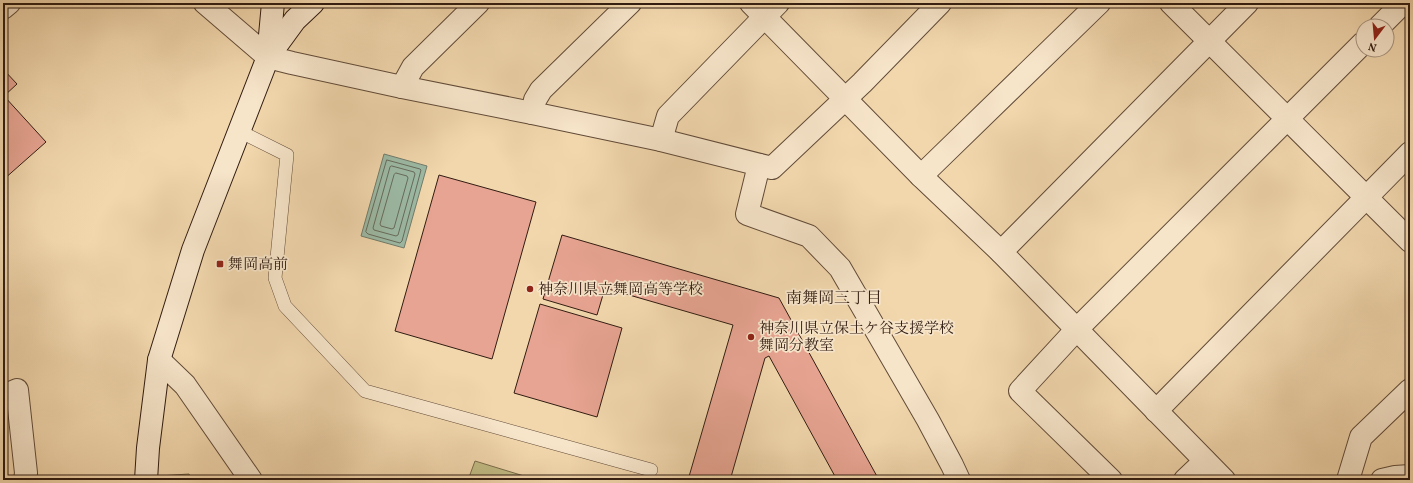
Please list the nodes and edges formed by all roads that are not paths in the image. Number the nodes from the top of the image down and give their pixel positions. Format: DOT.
graph roads {
  1 [pos="9,3"];
  2 [pos="206,3"];
  3 [pos="273,3"];
  4 [pos="313,3"];
  5 [pos="478,3"];
  6 [pos="630,3"];
  7 [pos="940,3"];
  8 [pos="1099,3"];
  9 [pos="1171,3"];
  10 [pos="1248,3"];
  11 [pos="1403,3"];
  12 [pos="3,8"];
  13 [pos="764,8"];
  14 [pos="1388,18"];
  15 [pos="1209,41"];
  16 [pos="1355,51"];
  17 [pos="268,57"];
  18 [pos="402,87"];
  19 [pos="845,99"];
  20 [pos="532,113"];
  21 [pos="1287,118"];
  22 [pos="239,131"];
  23 [pos="661,140"];
  24 [pos="1410,153"];
  25 [pos="759,165"];
  26 [pos="921,176"];
  27 [pos="1367,198"];
  28 [pos="1410,241"];
  29 [pos="1000,252"];
  30 [pos="1076,329"];
  31 [pos="159,360"];
  32 [pos="1410,390"];
  33 [pos="3,396"];
  34 [pos="1156,411"];
  35 [pos="1205,460"];
  36 [pos="651,470"];
  37 [pos="1410,476"];
  38 [pos="25,480"];
  39 [pos="146,480"];
  40 [pos="252,480"];
  41 [pos="959,480"];
  42 [pos="1111,480"];
  43 [pos="1185,480"];
  44 [pos="1224,480"];
  45 [pos="1348,480"];
  46 [pos="1382,480"];
  1 -- 12 [label="street"];
  2 -- 17 [label="street"];
  3 -- 17 [label="street"];
  4 -- 17 [label="street"];
  5 -- 18 [label="street"];
  6 -- 20 [label="street"];
  7 -- 19 [label="street"];
  8 -- 26 [label="street"];
  9 -- 15 [label="street"];
  10 -- 15 [label="street"];
  11 -- 14 [label="street"];
  13 -- 19 [label="street"];
  13 -- 23 [label="street"];
  15 -- 21 [label="street"];
  15 -- 29 [label="street"];
  16 -- 21 [label="street"];
  17 -- 18 [label="street"];
  17 -- 22 [label="street"];
  18 -- 20 [label="street"];
  19 -- 25 [label="street"];
  19 -- 26 [label="street"];
  20 -- 23 [label="street"];
  21 -- 27 [label="street"];
  21 -- 30 [label="street"];
  22 -- 31 [label="street"];
  22 -- 36 [label="lane"];
  23 -- 25 [label="street"];
  24 -- 27 [label="street"];
  25 -- 41 [label="street"];
  26 -- 29 [label="street"];
  27 -- 28 [label="street"];
  27 -- 34 [label="street"];
  29 -- 30 [label="street"];
  30 -- 34 [label="street"];
  30 -- 42 [label="street"];
  31 -- 39 [label="street"];
  31 -- 40 [label="street"];
  32 -- 45 [label="street"];
  33 -- 38 [label="street"];
  34 -- 35 [label="street"];
  35 -- 43 [label="street"];
  35 -- 44 [label="street"];
  37 -- 46 [label="street"];
}
